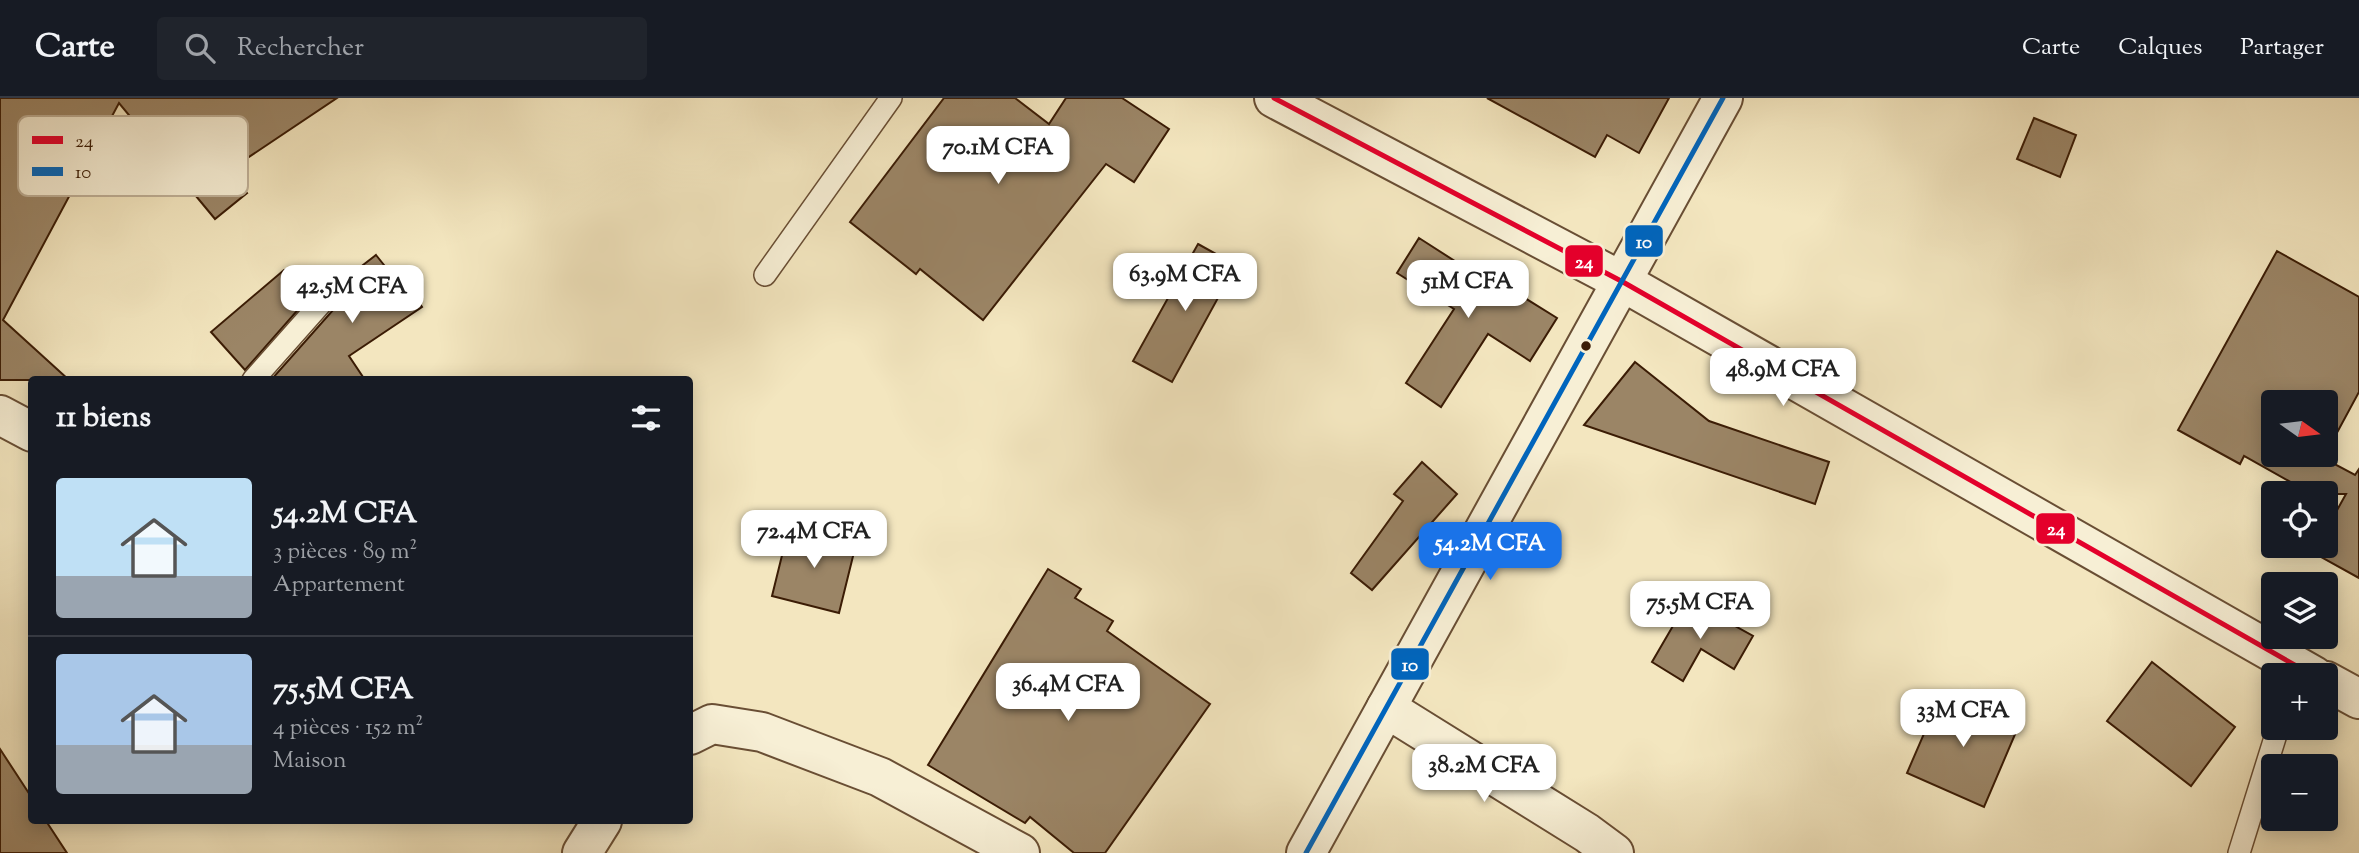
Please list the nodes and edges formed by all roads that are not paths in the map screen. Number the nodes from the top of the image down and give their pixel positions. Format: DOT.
graph roads {
  1 [pos="891,98"];
  2 [pos="1274,98"];
  3 [pos="1723,98"];
  4 [pos="765,275"];
  5 [pos="1623,282"];
  6 [pos="332,291"];
  7 [pos="257,376"];
  8 [pos="0,415"];
  9 [pos="28,430"];
  10 [pos="2287,663"];
  11 [pos="2338,689"];
  12 [pos="2359,699"];
  13 [pos="1386,708"];
  14 [pos="693,734"];
  15 [pos="2274,740"];
  16 [pos="601,824"];
  17 [pos="582,853"];
  18 [pos="1020,853"];
  19 [pos="1306,853"];
  20 [pos="1614,853"];
  21 [pos="2239,853"];
  1 -- 4 [label="lane"];
  2 -- 5 [label="street"];
  3 -- 5 [label="street"];
  5 -- 10 [label="street"];
  5 -- 13 [label="street"];
  6 -- 7 [label="lane"];
  8 -- 9 [label="street"];
  11 -- 12 [label="street"];
  13 -- 19 [label="street"];
  13 -- 20 [label="street"];
  14 -- 18 [label="street"];
  15 -- 21 [label="lane"];
  16 -- 17 [label="street"];
}
